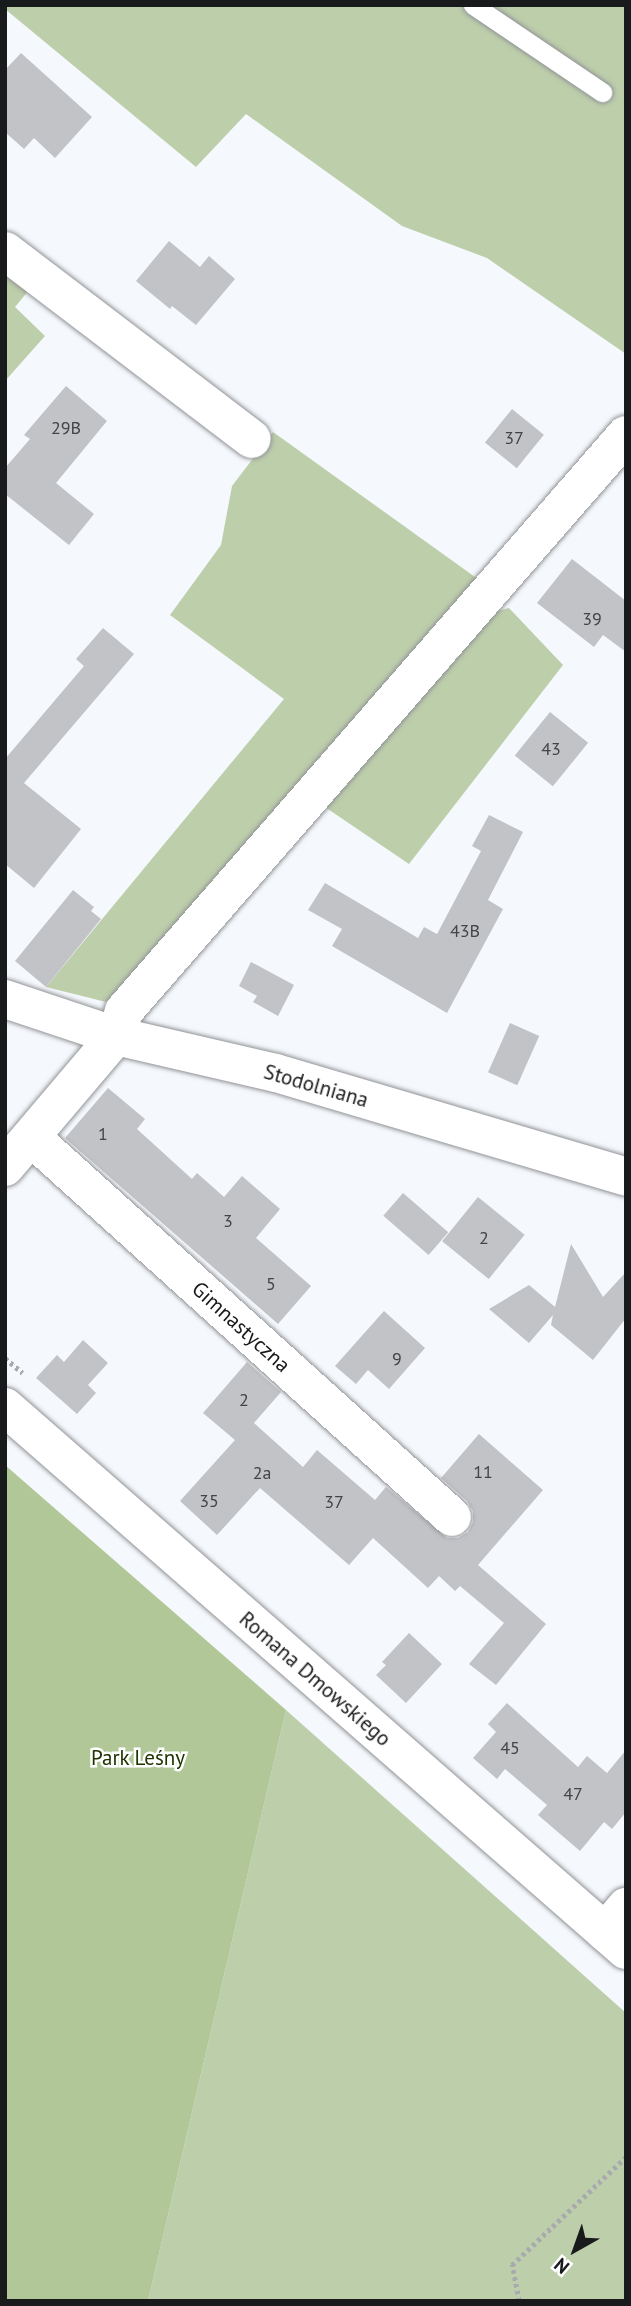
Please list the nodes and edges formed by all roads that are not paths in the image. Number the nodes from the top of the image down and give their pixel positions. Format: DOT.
graph roads {
  1 [pos="473,5"];
  2 [pos="602,92"];
  3 [pos="5,251"];
  4 [pos="626,435"];
  5 [pos="252,439"];
  6 [pos="5,999"];
  7 [pos="116,1036"];
  8 [pos="31,1137"];
  9 [pos="5,1167"];
  10 [pos="626,1177"];
  11 [pos="5,1407"];
  12 [pos="452,1517"];
  13 [pos="619,1929"];
  1 -- 2 [label="lane"];
  3 -- 5 [label="street"];
  4 -- 7 [label="street"];
  6 -- 7 [label="street, Stodolniana"];
  7 -- 8 [label="street"];
  7 -- 10 [label="street, Stodolniana"];
  8 -- 9 [label="street"];
  8 -- 12 [label="street, Gimnastyczna"];
  11 -- 13 [label="street, Romana Dmowskiego"];
}
